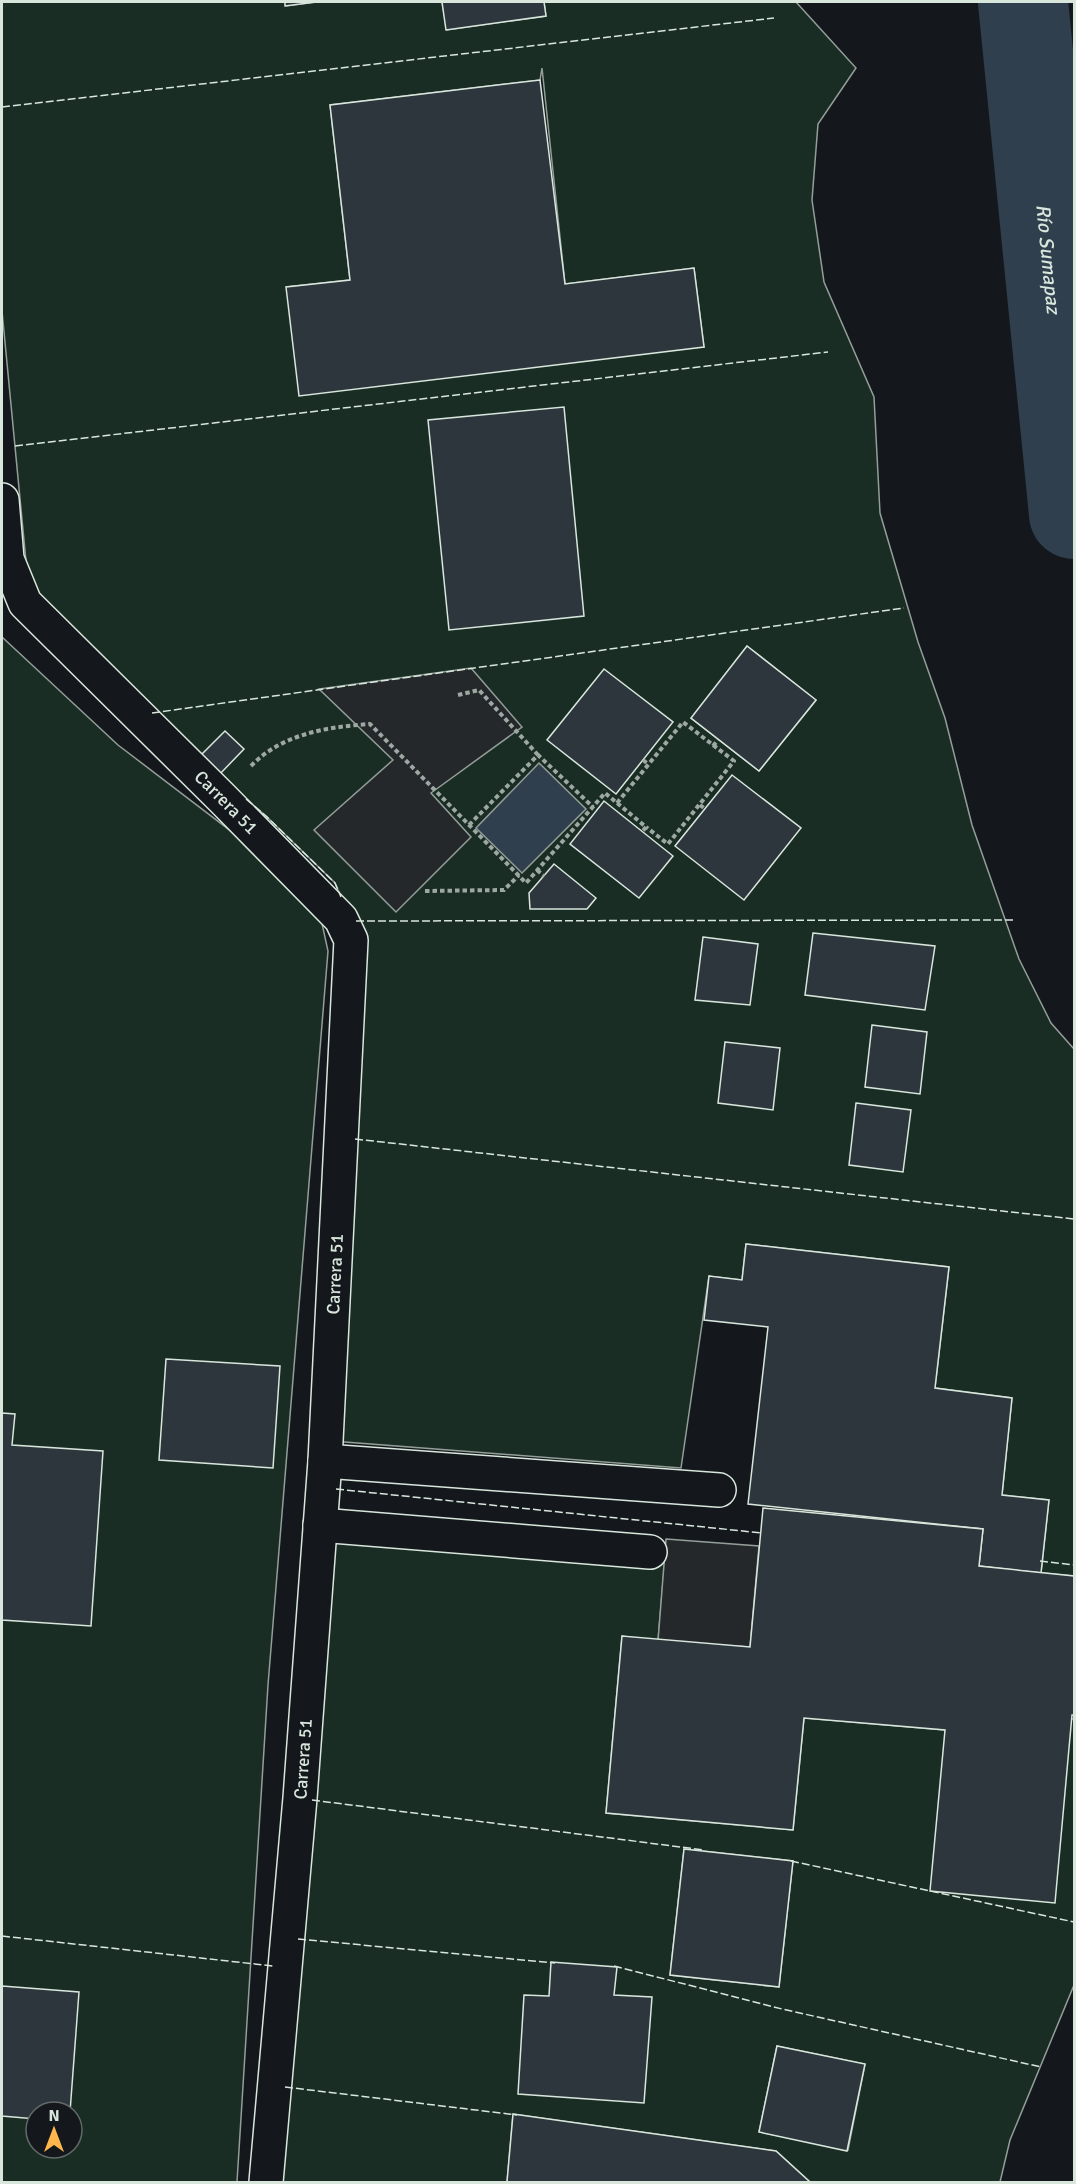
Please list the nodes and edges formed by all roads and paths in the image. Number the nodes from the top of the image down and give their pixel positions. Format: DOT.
graph roads {
  1 [pos="2,500"];
  2 [pos="4,560"];
  3 [pos="458,695"];
  4 [pos="718,740"];
  5 [pos="713,746"];
  6 [pos="538,755"];
  7 [pos="643,760"];
  8 [pos="648,764"];
  9 [pos="222,798"];
  10 [pos="617,803"];
  11 [pos="700,805"];
  12 [pos="593,807"];
  13 [pos="705,809"];
  14 [pos="469,825"];
  15 [pos="646,827"];
  16 [pos="642,832"];
  17 [pos="537,870"];
  18 [pos="519,875"];
  19 [pos="544,876"];
  20 [pos="424,891"];
  21 [pos="325,1461"];
  22 [pos="719,1491"];
  23 [pos="320,1525"];
  24 [pos="650,1552"];
  25 [pos="266,2182"];
  1 -- 2 [label="street, Carrera 51"];
  2 -- 9 [label="street, Carrera 51"];
  3 -- 6 [label="path"];
  4 -- 5 [label="path"];
  5 -- 8 [label="path"];
  5 -- 11 [label="path"];
  6 -- 12 [label="path"];
  6 -- 14 [label="path"];
  7 -- 8 [label="path"];
  8 -- 10 [label="path"];
  9 -- 14 [label="path"];
  9 -- 21 [label="street, Carrera 51"];
  10 -- 12 [label="path"];
  10 -- 15 [label="path"];
  11 -- 13 [label="path"];
  11 -- 15 [label="path"];
  12 -- 17 [label="path"];
  14 -- 18 [label="path"];
  15 -- 16 [label="path"];
  17 -- 18 [label="path"];
  17 -- 19 [label="path"];
  18 -- 20 [label="path"];
  21 -- 22 [label="street"];
  21 -- 23 [label="street, Carrera 51"];
  23 -- 24 [label="street"];
  23 -- 25 [label="street, Carrera 51"];
}
